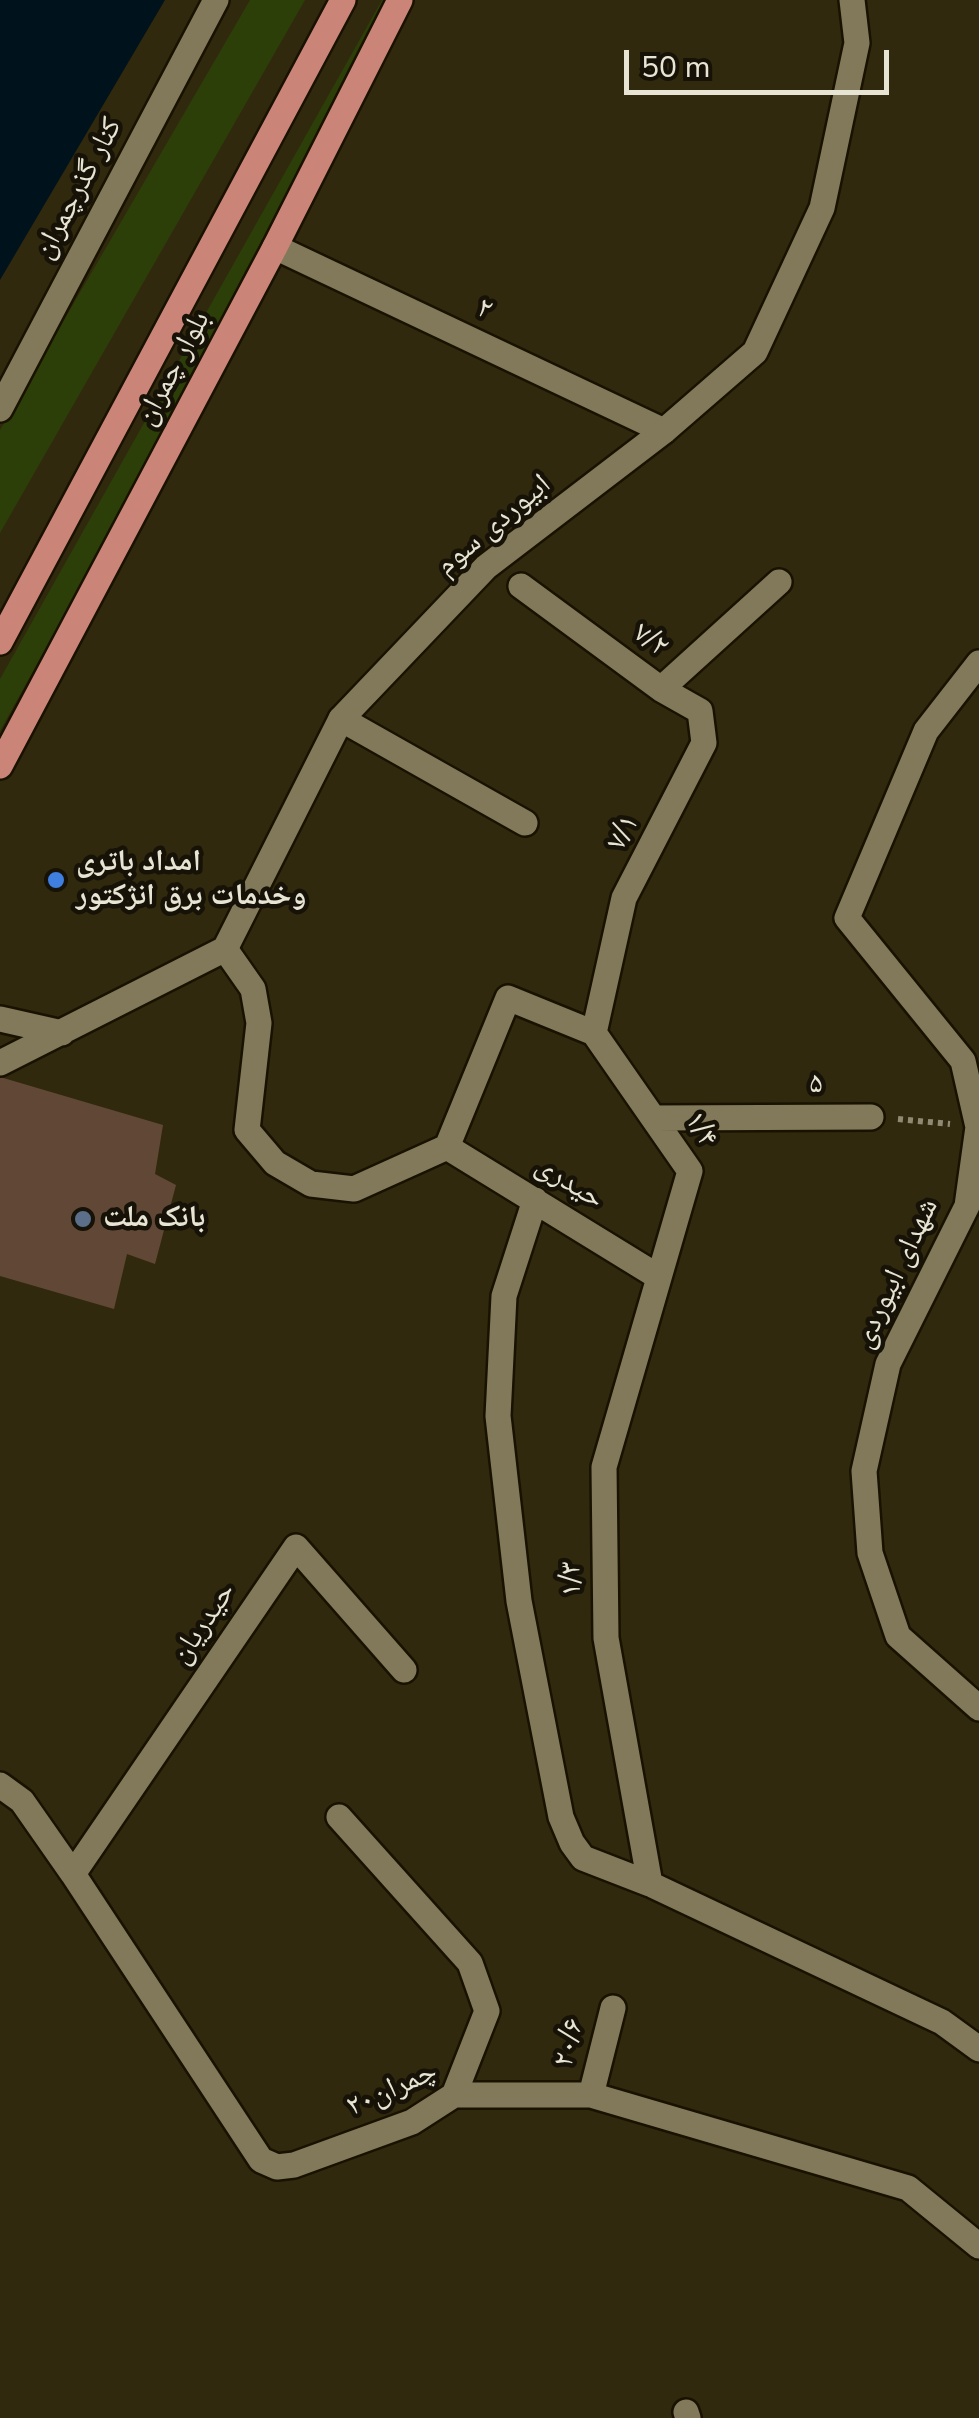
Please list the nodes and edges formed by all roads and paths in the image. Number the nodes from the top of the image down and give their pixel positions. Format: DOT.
graph roads {
  1 [pos="216,0"];
  2 [pos="343,0"];
  3 [pos="400,0"];
  4 [pos="852,0"];
  5 [pos="275,248"];
  6 [pos="0,409"];
  7 [pos="664,431"];
  8 [pos="40,568"];
  9 [pos="780,582"];
  10 [pos="521,586"];
  11 [pos="0,601"];
  12 [pos="0,642"];
  13 [pos="979,662"];
  14 [pos="660,690"];
  15 [pos="341,719"];
  16 [pos="0,766"];
  17 [pos="525,822"];
  18 [pos="224,948"];
  19 [pos="0,1019"];
  20 [pos="62,1033"];
  21 [pos="594,1033"];
  22 [pos="0,1063"];
  23 [pos="872,1117"];
  24 [pos="654,1118"];
  25 [pos="978,1127"];
  26 [pos="447,1147"];
  27 [pos="535,1200"];
  28 [pos="657,1276"];
  29 [pos="404,1670"];
  30 [pos="979,1708"];
  31 [pos="0,1785"];
  32 [pos="339,1816"];
  33 [pos="73,1874"];
  34 [pos="650,1884"];
  35 [pos="613,2008"];
  36 [pos="979,2049"];
  37 [pos="454,2094"];
  38 [pos="590,2094"];
  39 [pos="979,2246"];
  1 -- 6 [label="street, کنار گذرچمران"];
  2 -- 8 [label="main road, بلوار چمران"];
  3 -- 5 [label="main road, بلوار چمران"];
  4 -- 7 [label="street, ابیوردی سوم"];
  5 -- 7 [label="street, ۲"];
  5 -- 16 [label="main road, بلوار چمران"];
  7 -- 15 [label="street, ابیوردی سوم"];
  8 -- 11 [label="main road"];
  8 -- 12 [label="main road, بلوار چمران"];
  9 -- 14 [label="street, ۷/۲"];
  10 -- 14 [label="street, ۷/۲"];
  13 -- 25 [label="street, شهدای ابیوردی"];
  14 -- 21 [label="street, ۷/۱"];
  15 -- 17 [label="street"];
  15 -- 18 [label="street, ابیوردی سوم"];
  18 -- 20 [label="street"];
  18 -- 26 [label="street"];
  19 -- 20 [label="street"];
  20 -- 22 [label="street"];
  21 -- 24 [label="street, ۱/۴"];
  21 -- 26 [label="street"];
  23 -- 24 [label="street, ۵"];
  23 -- 25 [label="path"];
  24 -- 28 [label="street, ۱/۴"];
  25 -- 30 [label="street, شهدای ابیوردی"];
  26 -- 27 [label="street, حیدری"];
  27 -- 28 [label="street, حیدری"];
  27 -- 34 [label="street"];
  28 -- 34 [label="street, ۱/۳"];
  29 -- 33 [label="street, حیدریان"];
  31 -- 33 [label="street, چمران۲۰"];
  32 -- 37 [label="street"];
  33 -- 37 [label="street, چمران۲۰"];
  34 -- 36 [label="street"];
  35 -- 38 [label="street, ۲۰/۶"];
  37 -- 38 [label="street, چمران۲۰"];
  38 -- 39 [label="street, چمران۲۰"];
}
